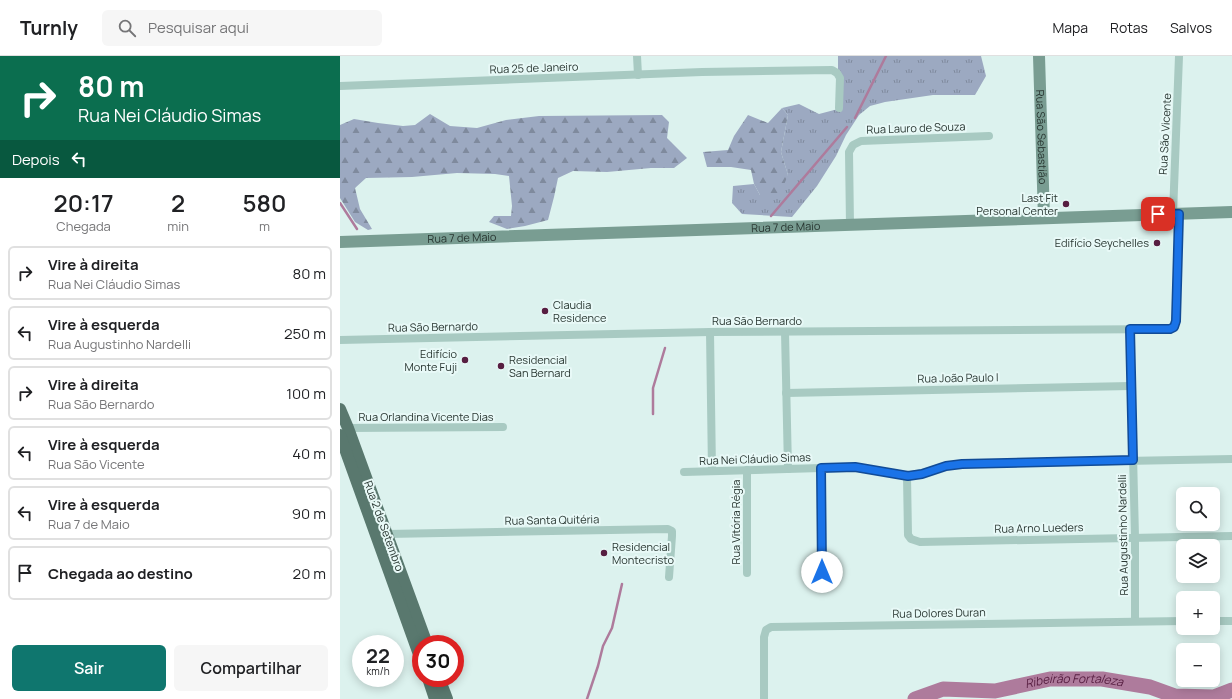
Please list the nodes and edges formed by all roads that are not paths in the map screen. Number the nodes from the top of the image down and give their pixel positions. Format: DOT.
graph roads {
  1 [pos="637,56"];
  2 [pos="1039,56"];
  3 [pos="1179,56"];
  4 [pos="638,75"];
  5 [pos="340,86"];
  6 [pos="839,108"];
  7 [pos="989,136"];
  8 [pos="1232,212"];
  9 [pos="1176,214"];
  10 [pos="1044,218"];
  11 [pos="850,225"];
  12 [pos="340,242"];
  13 [pos="1174,327"];
  14 [pos="1130,329"];
  15 [pos="710,332"];
  16 [pos="785,332"];
  17 [pos="340,340"];
  18 [pos="1131,386"];
  19 [pos="786,393"];
  20 [pos="340,409"];
  21 [pos="503,427"];
  22 [pos="344,432"];
  23 [pos="1232,459"];
  24 [pos="1133,460"];
  25 [pos="821,468"];
  26 [pos="788,469"];
  27 [pos="747,470"];
  28 [pos="712,471"];
  29 [pos="684,472"];
  30 [pos="908,476"];
  31 [pos="387,534"];
  32 [pos="1232,536"];
  33 [pos="1135,537"];
  34 [pos="822,572"];
  35 [pos="747,573"];
  36 [pos="669,577"];
  37 [pos="1135,621"];
  38 [pos="1176,621"];
  39 [pos="1220,621"];
  40 [pos="1232,621"];
  41 [pos="413,635"];
  42 [pos="424,635"];
  43 [pos="431,687"];
  44 [pos="442,687"];
  45 [pos="435,699"];
  46 [pos="447,699"];
  47 [pos="764,699"];
  1 -- 4 [label="street"];
  2 -- 10 [label="street, Rua São Sebastião"];
  3 -- 9 [label="street, Rua São Vicente"];
  4 -- 5 [label="street, Rua 25 de Janeiro"];
  4 -- 6 [label="street, Rua 25 de Janeiro"];
  7 -- 11 [label="street, Rua Lauro de Souza"];
  8 -- 9 [label="street, Rua 7 de Maio"];
  9 -- 10 [label="street, Rua 7 de Maio"];
  9 -- 13 [label="street, Rua São Vicente"];
  10 -- 11 [label="street, Rua 7 de Maio"];
  11 -- 12 [label="street, Rua 7 de Maio"];
  13 -- 14 [label="street, Rua São Bernardo"];
  14 -- 16 [label="street, Rua São Bernardo"];
  14 -- 18 [label="street, Rua Augustinho Nardelli"];
  15 -- 16 [label="street, Rua São Bernardo"];
  15 -- 17 [label="street, Rua São Bernardo"];
  15 -- 28 [label="street"];
  16 -- 19 [label="street"];
  18 -- 19 [label="street, Rua João Paulo I"];
  18 -- 24 [label="street, Rua Augustinho Nardelli"];
  19 -- 26 [label="street"];
  20 -- 22 [label="main road, Rua 2 de Setembro"];
  21 -- 22 [label="street, Rua Orlandina Vicente Dias"];
  22 -- 31 [label="main road, Rua 2 de Setembro"];
  22 -- 41 [label="main road, Rua 2 de Setembro"];
  23 -- 24 [label="street, Rua Nei Cláudio Simas"];
  24 -- 30 [label="street, Rua Nei Cláudio Simas"];
  24 -- 33 [label="street, Rua Augustinho Nardelli"];
  25 -- 26 [label="street, Rua Nei Cláudio Simas"];
  25 -- 30 [label="street, Rua Nei Cláudio Simas"];
  25 -- 34 [label="street"];
  26 -- 27 [label="street, Rua Nei Cláudio Simas"];
  27 -- 28 [label="street, Rua Nei Cláudio Simas"];
  27 -- 35 [label="street, Rua Vitória Régia"];
  28 -- 29 [label="street, Rua Nei Cláudio Simas"];
  30 -- 33 [label="street, Rua Arno Lueders"];
  31 -- 36 [label="street, Rua Santa Quitéria"];
  31 -- 42 [label="main road, Rua 2 de Setembro"];
  32 -- 33 [label="street, Rua Arno Lueders"];
  33 -- 37 [label="street, Rua Augustinho Nardelli"];
  37 -- 38 [label="street, Rua Dolores Duran"];
  37 -- 47 [label="street, Rua Dolores Duran"];
  39 -- 40 [label="street"];
  43 -- 45 [label="main road"];
  44 -- 46 [label="main road"];
}
